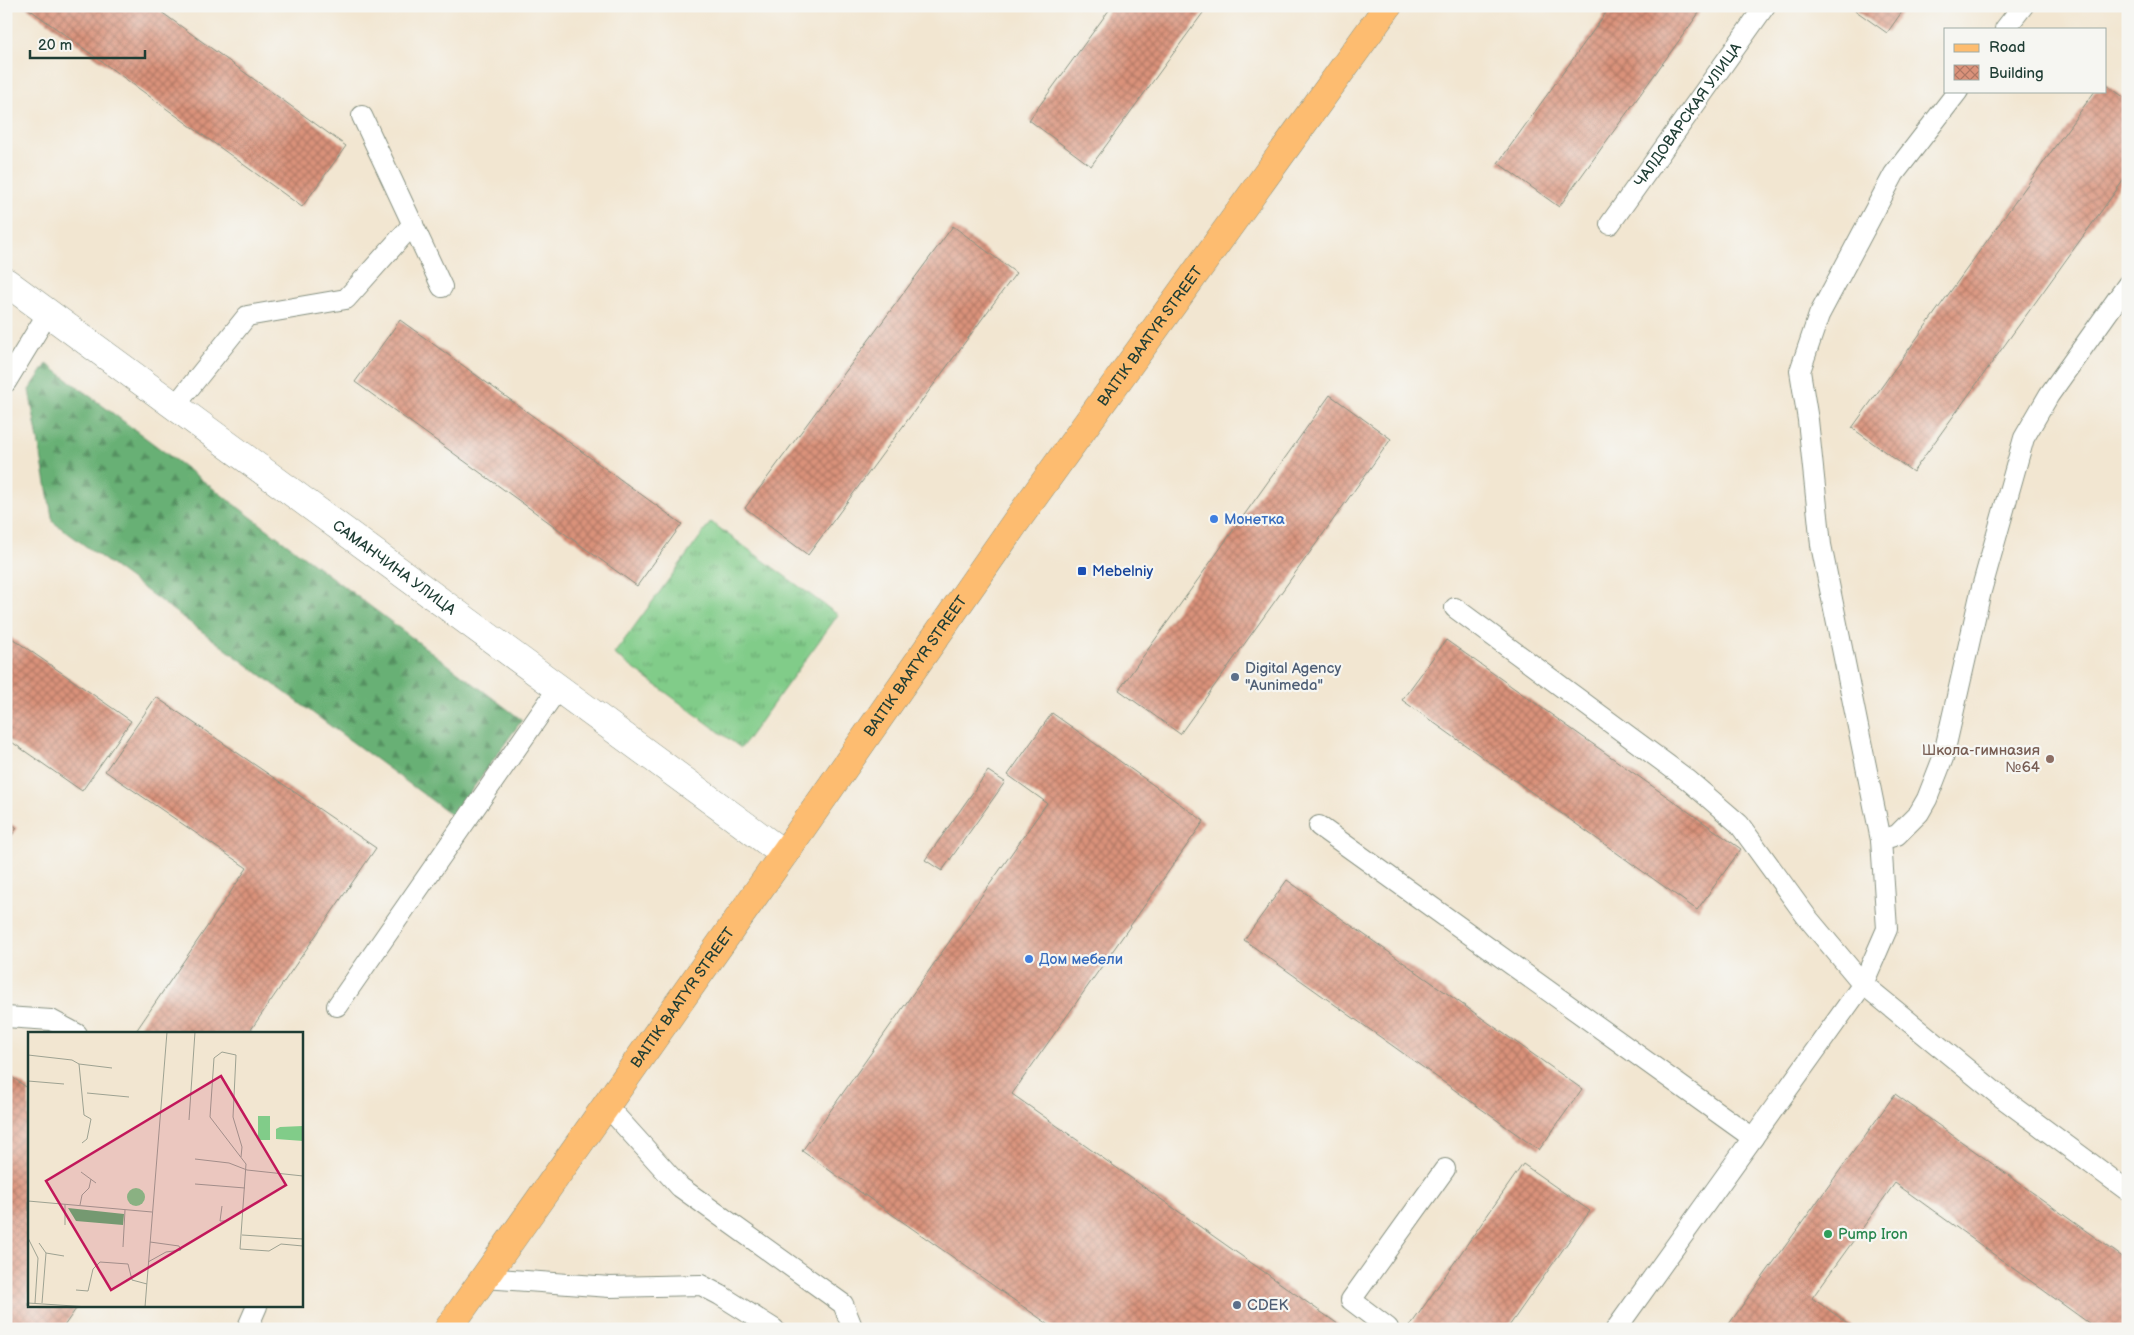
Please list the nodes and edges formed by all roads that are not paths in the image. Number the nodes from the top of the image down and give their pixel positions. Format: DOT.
graph roads {
  1 [pos="1388,6"];
  2 [pos="1765,6"];
  3 [pos="2023,6"];
  4 [pos="2006,28"];
  5 [pos="1957,92"];
  6 [pos="362,116"];
  7 [pos="413,224"];
  8 [pos="1610,224"];
  9 [pos="6,282"];
  10 [pos="2128,284"];
  11 [pos="442,287"];
  12 [pos="48,313"];
  13 [pos="6,382"];
  14 [pos="175,406"];
  15 [pos="1455,608"];
  16 [pos="558,687"];
  17 [pos="1319,826"];
  18 [pos="1881,840"];
  19 [pos="784,854"];
  20 [pos="1863,984"];
  21 [pos="337,1006"];
  22 [pos="6,1017"];
  23 [pos="73,1032"];
  24 [pos="606,1105"];
  25 [pos="1753,1138"];
  26 [pos="1445,1170"];
  27 [pos="2128,1190"];
  28 [pos="484,1278"];
  29 [pos="257,1308"];
  30 [pos="1388,1328"];
  31 [pos="247,1329"];
  32 [pos="448,1329"];
  33 [pos="774,1329"];
  34 [pos="849,1329"];
  35 [pos="1616,1329"];
  1 -- 19 [label="main road, BAITIK BAATYR STREET"];
  2 -- 8 [label="lane, ЧАЛДОВАРСКАЯ УЛИЦА"];
  3 -- 4 [label="lane"];
  5 -- 18 [label="lane"];
  6 -- 7 [label="lane"];
  7 -- 11 [label="lane"];
  7 -- 14 [label="lane"];
  9 -- 12 [label="street, САМАНЧИНА УЛИЦА"];
  10 -- 18 [label="lane"];
  12 -- 13 [label="lane"];
  12 -- 14 [label="street, САМАНЧИНА УЛИЦА"];
  14 -- 16 [label="street, САМАНЧИНА УЛИЦА"];
  15 -- 20 [label="lane"];
  16 -- 19 [label="street, САМАНЧИНА УЛИЦА"];
  16 -- 21 [label="lane"];
  17 -- 25 [label="lane"];
  18 -- 20 [label="lane"];
  19 -- 24 [label="main road, BAITIK BAATYR STREET"];
  20 -- 25 [label="lane"];
  20 -- 27 [label="lane"];
  22 -- 23 [label="lane"];
  24 -- 28 [label="main road, BAITIK BAATYR STREET"];
  24 -- 34 [label="lane"];
  25 -- 35 [label="lane"];
  26 -- 30 [label="lane"];
  28 -- 32 [label="main road, BAITIK BAATYR STREET"];
  28 -- 33 [label="lane"];
  29 -- 31 [label="lane"];
}
